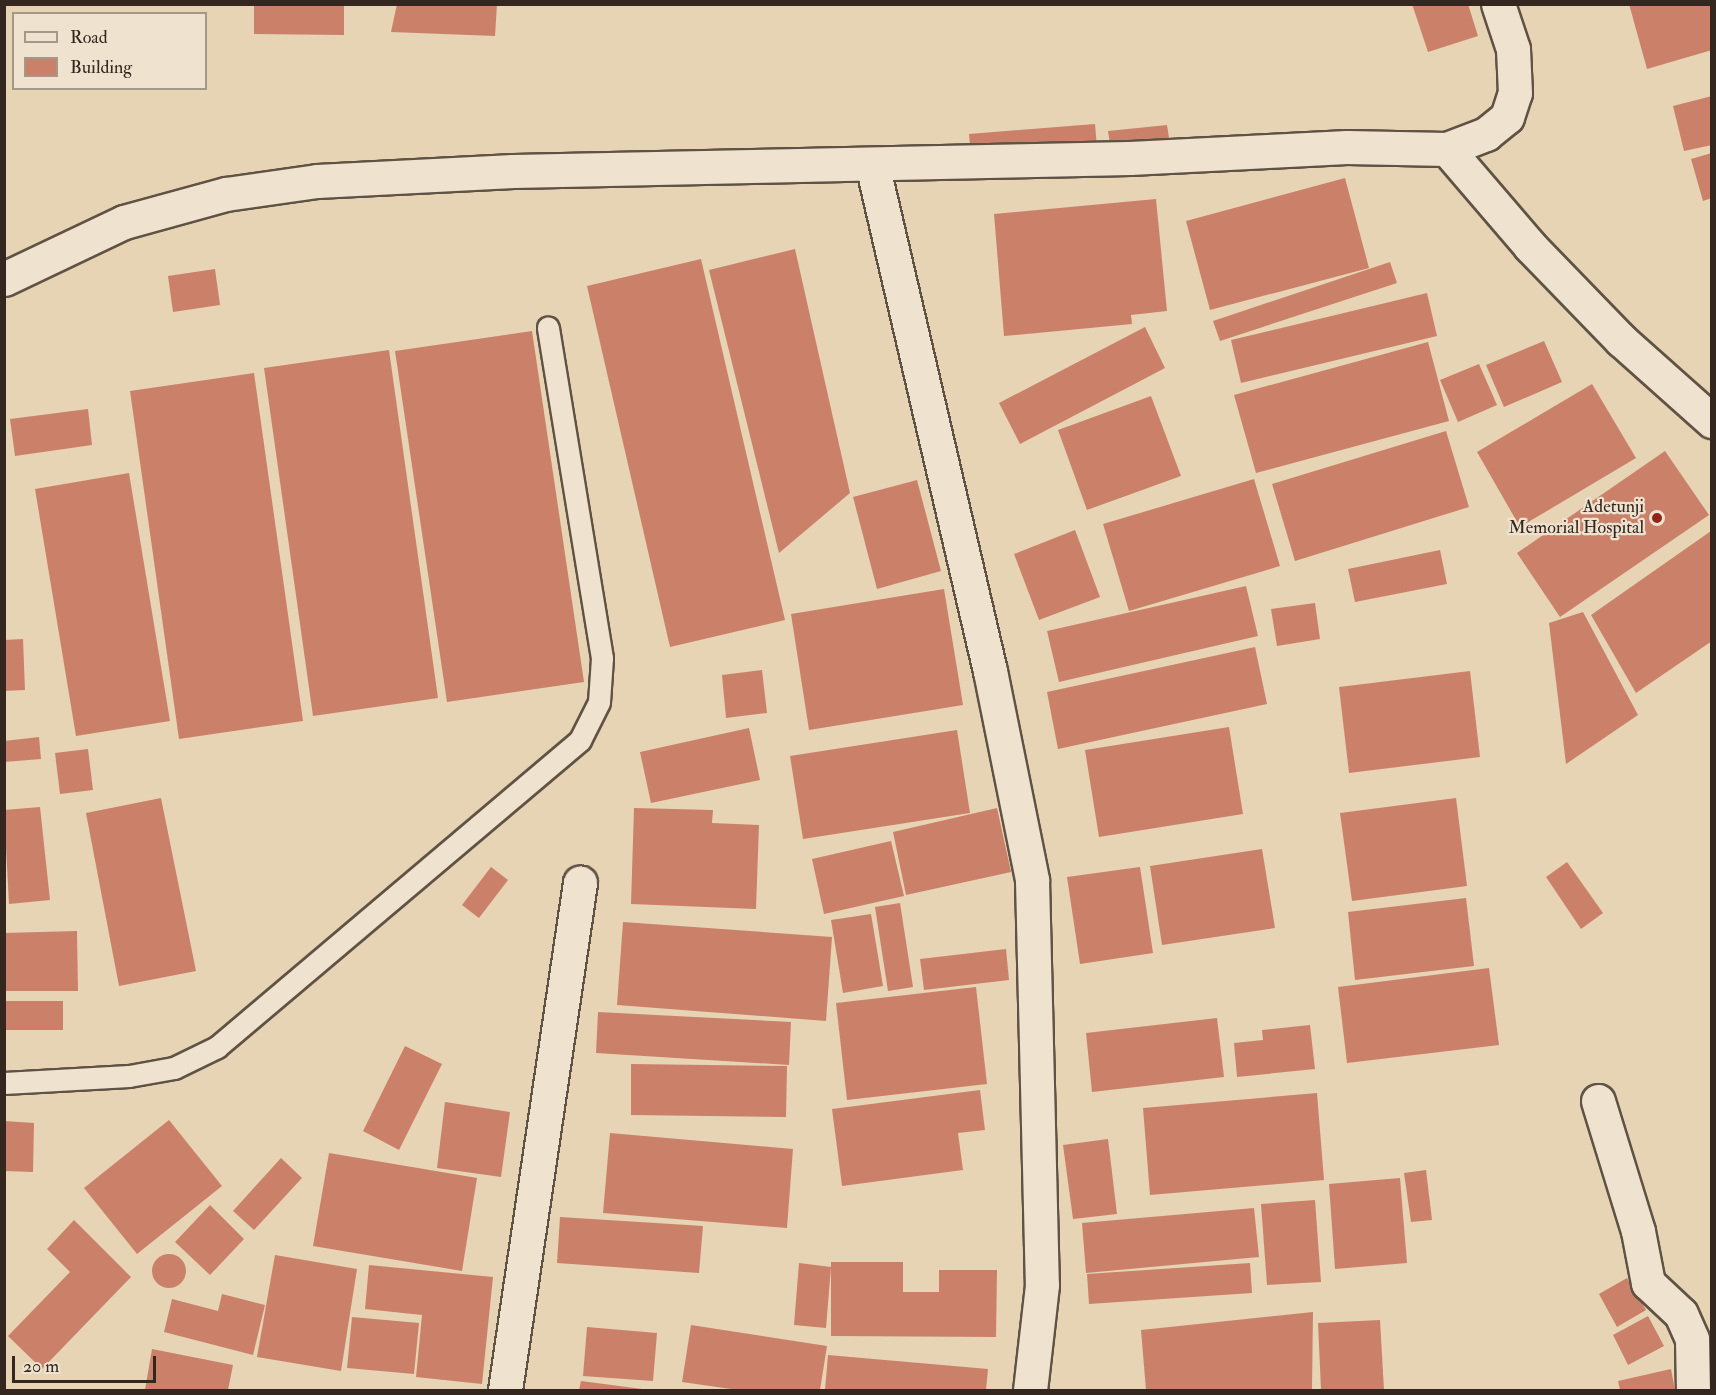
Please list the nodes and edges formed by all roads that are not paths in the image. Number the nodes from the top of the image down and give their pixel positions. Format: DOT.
graph roads {
  1 [pos="1498,4"];
  2 [pos="1447,149"];
  3 [pos="872,164"];
  4 [pos="4,279"];
  5 [pos="548,327"];
  6 [pos="1712,421"];
  7 [pos="580,883"];
  8 [pos="4,1083"];
  9 [pos="1598,1101"];
  10 [pos="505,1390"];
  11 [pos="1030,1390"];
  12 [pos="1693,1390"];
  1 -- 2 [label="street"];
  2 -- 3 [label="street"];
  2 -- 6 [label="street"];
  3 -- 4 [label="street"];
  3 -- 11 [label="street"];
  5 -- 8 [label="lane"];
  7 -- 10 [label="street"];
  9 -- 12 [label="street"];
}
